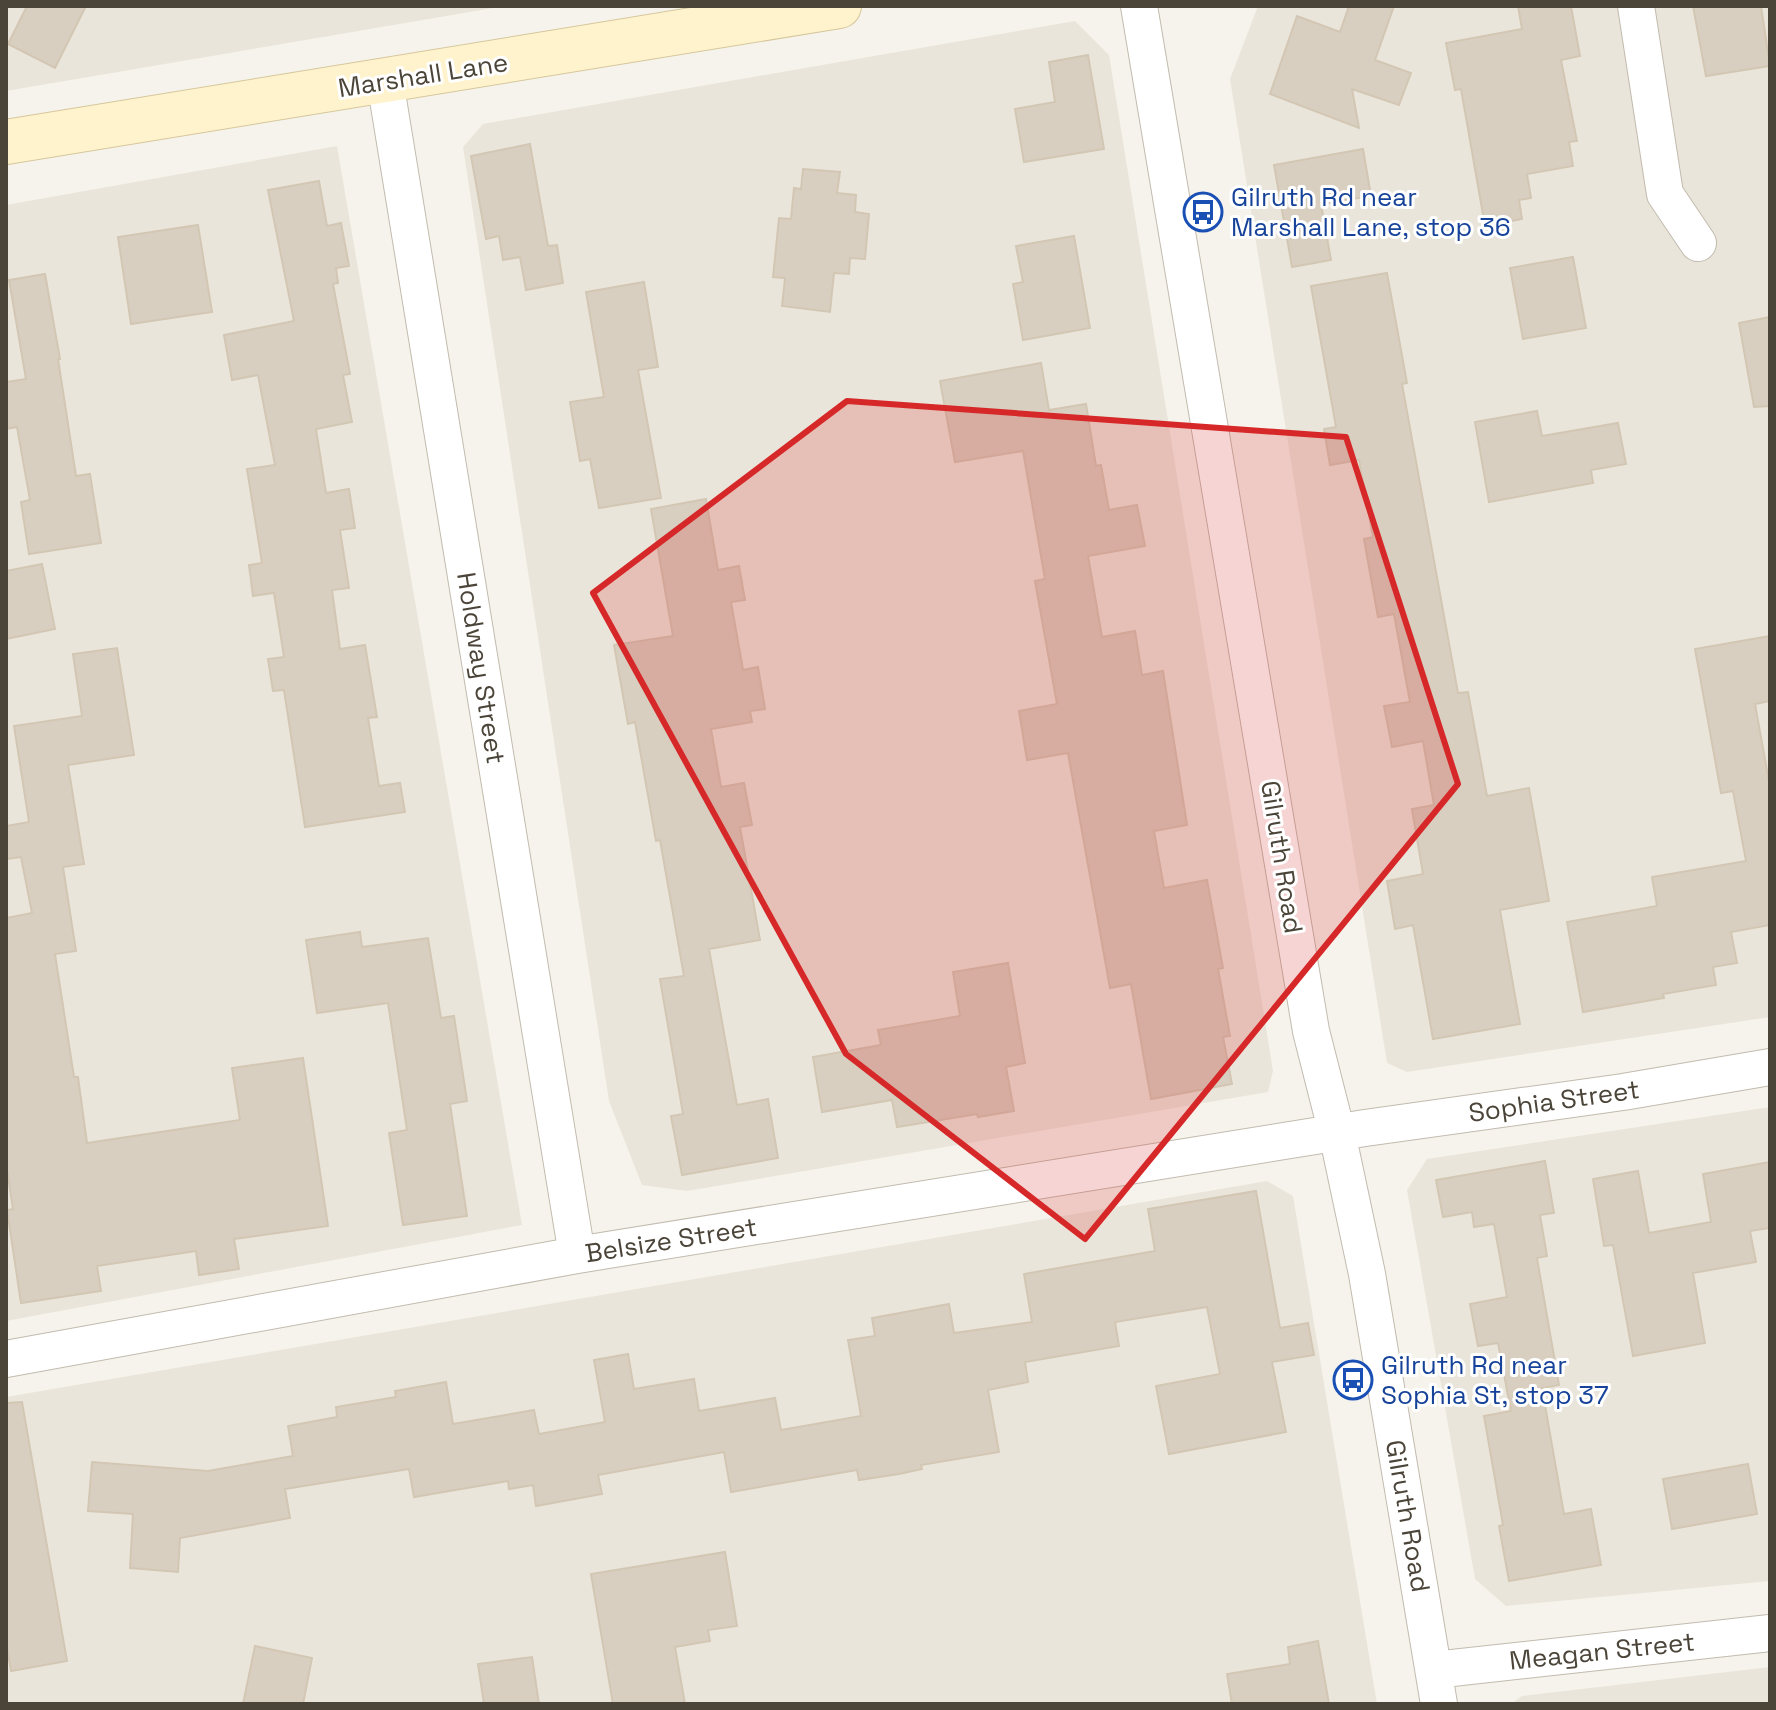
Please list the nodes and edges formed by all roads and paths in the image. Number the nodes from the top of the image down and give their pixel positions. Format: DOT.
graph roads {
  1 [pos="839,6"];
  2 [pos="1139,6"];
  3 [pos="1636,6"];
  4 [pos="385,81"];
  5 [pos="6,142"];
  6 [pos="1698,243"];
  7 [pos="1770,1067"];
  8 [pos="1337,1133"];
  9 [pos="577,1255"];
  10 [pos="6,1359"];
  11 [pos="1770,1633"];
  12 [pos="1436,1687"];
  1 -- 4 [label="street, Marshall Lane"];
  2 -- 8 [label="street, Gilruth Road"];
  3 -- 6 [label="street"];
  4 -- 5 [label="street, Marshall Lane"];
  4 -- 9 [label="street, Holdway Street"];
  7 -- 8 [label="street, Sophia Street"];
  8 -- 9 [label="street, Belsize Street"];
  8 -- 12 [label="street, Gilruth Road"];
  9 -- 10 [label="street, Belsize Street"];
  11 -- 12 [label="street, Meagan Street"];
}
